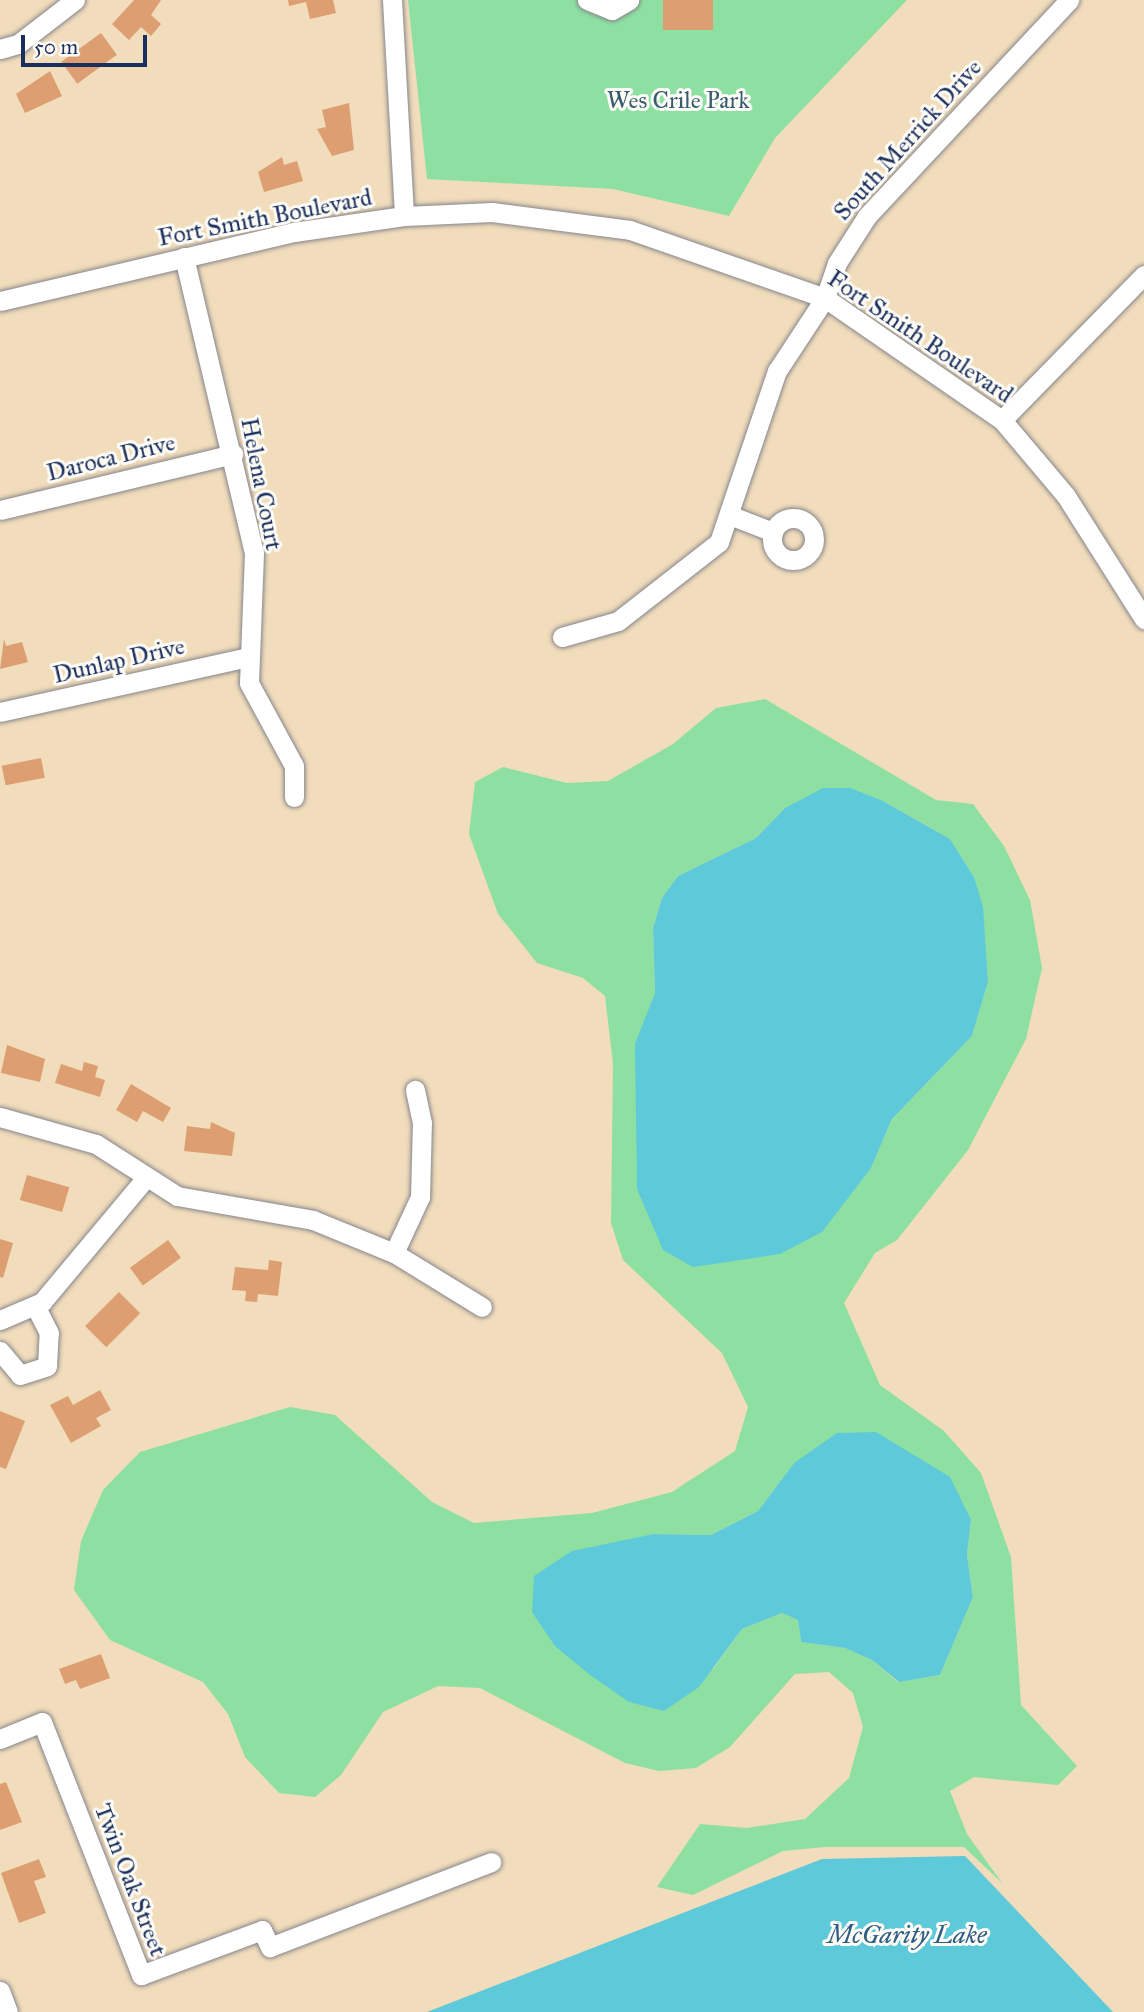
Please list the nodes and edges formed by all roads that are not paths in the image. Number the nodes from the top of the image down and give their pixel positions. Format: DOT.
graph roads {
  1 [pos="75,0"];
  2 [pos="392,0"];
  3 [pos="587,0"];
  4 [pos="629,0"];
  5 [pos="1069,0"];
  6 [pos="0,50"];
  7 [pos="404,216"];
  8 [pos="184,257"];
  9 [pos="1144,275"];
  10 [pos="825,298"];
  11 [pos="0,302"];
  12 [pos="1002,420"];
  13 [pos="233,454"];
  14 [pos="0,510"];
  15 [pos="732,516"];
  16 [pos="773,532"];
  17 [pos="1144,619"];
  18 [pos="562,637"];
  19 [pos="248,657"];
  20 [pos="0,712"];
  21 [pos="294,797"];
  22 [pos="415,1090"];
  23 [pos="0,1117"];
  24 [pos="145,1178"];
  25 [pos="394,1252"];
  26 [pos="36,1307"];
  27 [pos="482,1307"];
  28 [pos="0,1320"];
  29 [pos="0,1351"];
  30 [pos="0,1739"];
  31 [pos="491,1862"];
  32 [pos="0,1991"];
  33 [pos="8,2012"];
  1 -- 6 [label="street"];
  2 -- 7 [label="street"];
  3 -- 4 [label="street"];
  5 -- 10 [label="street, South Merrick Drive"];
  7 -- 8 [label="street, Fort Smith Boulevard"];
  7 -- 10 [label="street, Fort Smith Boulevard"];
  8 -- 11 [label="street, Fort Smith Boulevard"];
  8 -- 13 [label="street, Helena Court"];
  9 -- 12 [label="street"];
  10 -- 12 [label="street, Fort Smith Boulevard"];
  10 -- 15 [label="street, South Merrick Drive"];
  12 -- 17 [label="street, Fort Smith Boulevard"];
  13 -- 14 [label="street, Daroca Drive"];
  13 -- 19 [label="street, Helena Court"];
  15 -- 16 [label="street"];
  15 -- 18 [label="street, South Merrick Drive"];
  19 -- 20 [label="street, Dunlap Drive"];
  19 -- 21 [label="street, Helena Court"];
  22 -- 25 [label="street"];
  23 -- 24 [label="street"];
  24 -- 25 [label="street"];
  24 -- 26 [label="street"];
  25 -- 27 [label="street"];
  26 -- 28 [label="street"];
  26 -- 29 [label="street"];
  30 -- 31 [label="street, Twin Oak Street"];
  32 -- 33 [label="street"];
}
